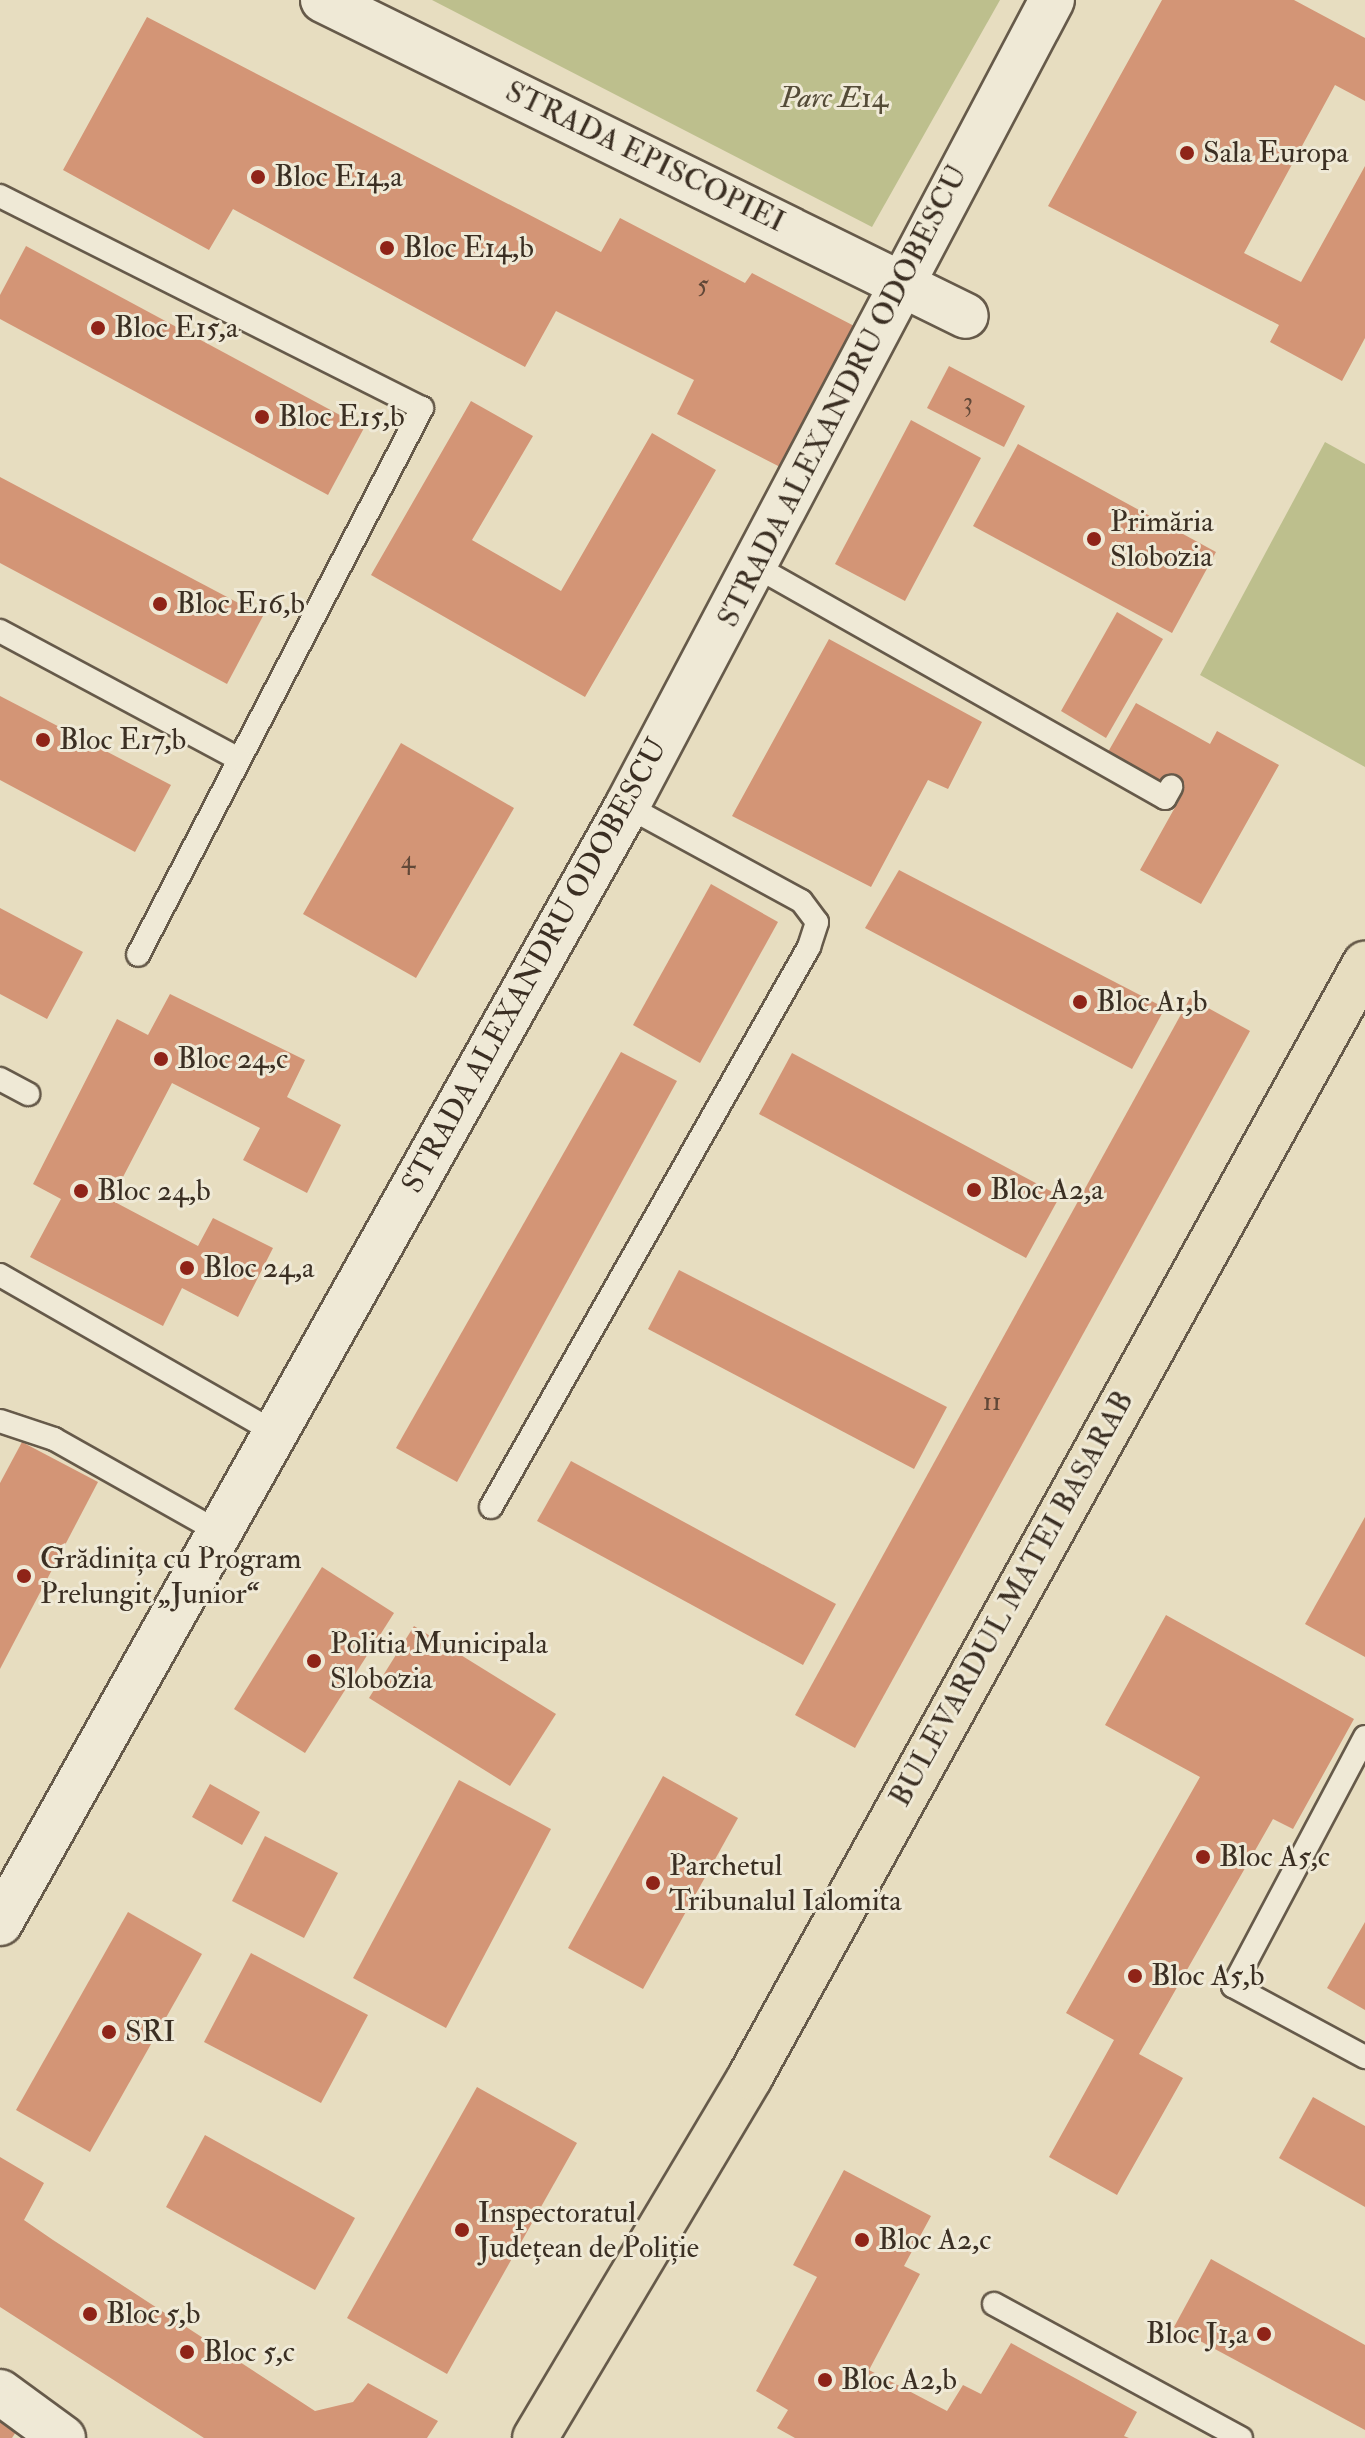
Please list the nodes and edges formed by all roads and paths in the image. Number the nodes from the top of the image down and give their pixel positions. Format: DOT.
graph roads {
  1 [pos="323,0"];
  2 [pos="1052,0"];
  3 [pos="0,196"];
  4 [pos="904,283"];
  5 [pos="966,316"];
  6 [pos="755,566"];
  7 [pos="0,631"];
  8 [pos="239,759"];
  9 [pos="1171,787"];
  10 [pos="627,806"];
  11 [pos="138,955"];
  12 [pos="1365,964"];
  13 [pos="0,1079"];
  14 [pos="28,1094"];
  15 [pos="0,1275"];
  16 [pos="0,1421"];
  17 [pos="274,1432"];
  18 [pos="491,1507"];
  19 [pos="219,1532"];
  20 [pos="1365,1737"];
  21 [pos="0,1923"];
  22 [pos="1365,2057"];
  23 [pos="994,2304"];
  24 [pos="0,2392"];
  25 [pos="63,2438"];
  26 [pos="535,2438"];
  27 [pos="1241,2438"];
  1 -- 4 [label="street, STRADA EPISCOPIEI"];
  2 -- 4 [label="street, STRADA ALEXANDRU ODOBESCU"];
  3 -- 8 [label="lane"];
  4 -- 5 [label="street, STRADA EPISCOPIEI"];
  4 -- 6 [label="street, STRADA ALEXANDRU ODOBESCU"];
  6 -- 9 [label="lane"];
  6 -- 10 [label="street, STRADA ALEXANDRU ODOBESCU"];
  7 -- 8 [label="lane"];
  8 -- 11 [label="lane"];
  10 -- 17 [label="street, STRADA ALEXANDRU ODOBESCU"];
  10 -- 18 [label="lane"];
  12 -- 26 [label="main road, BULEVARDUL MATEI BASARAB"];
  13 -- 14 [label="lane"];
  15 -- 17 [label="lane"];
  16 -- 19 [label="lane"];
  17 -- 19 [label="street, STRADA ALEXANDRU ODOBESCU"];
  19 -- 21 [label="street, STRADA ALEXANDRU ODOBESCU"];
  20 -- 22 [label="lane"];
  23 -- 27 [label="lane"];
  24 -- 25 [label="street"];
}
